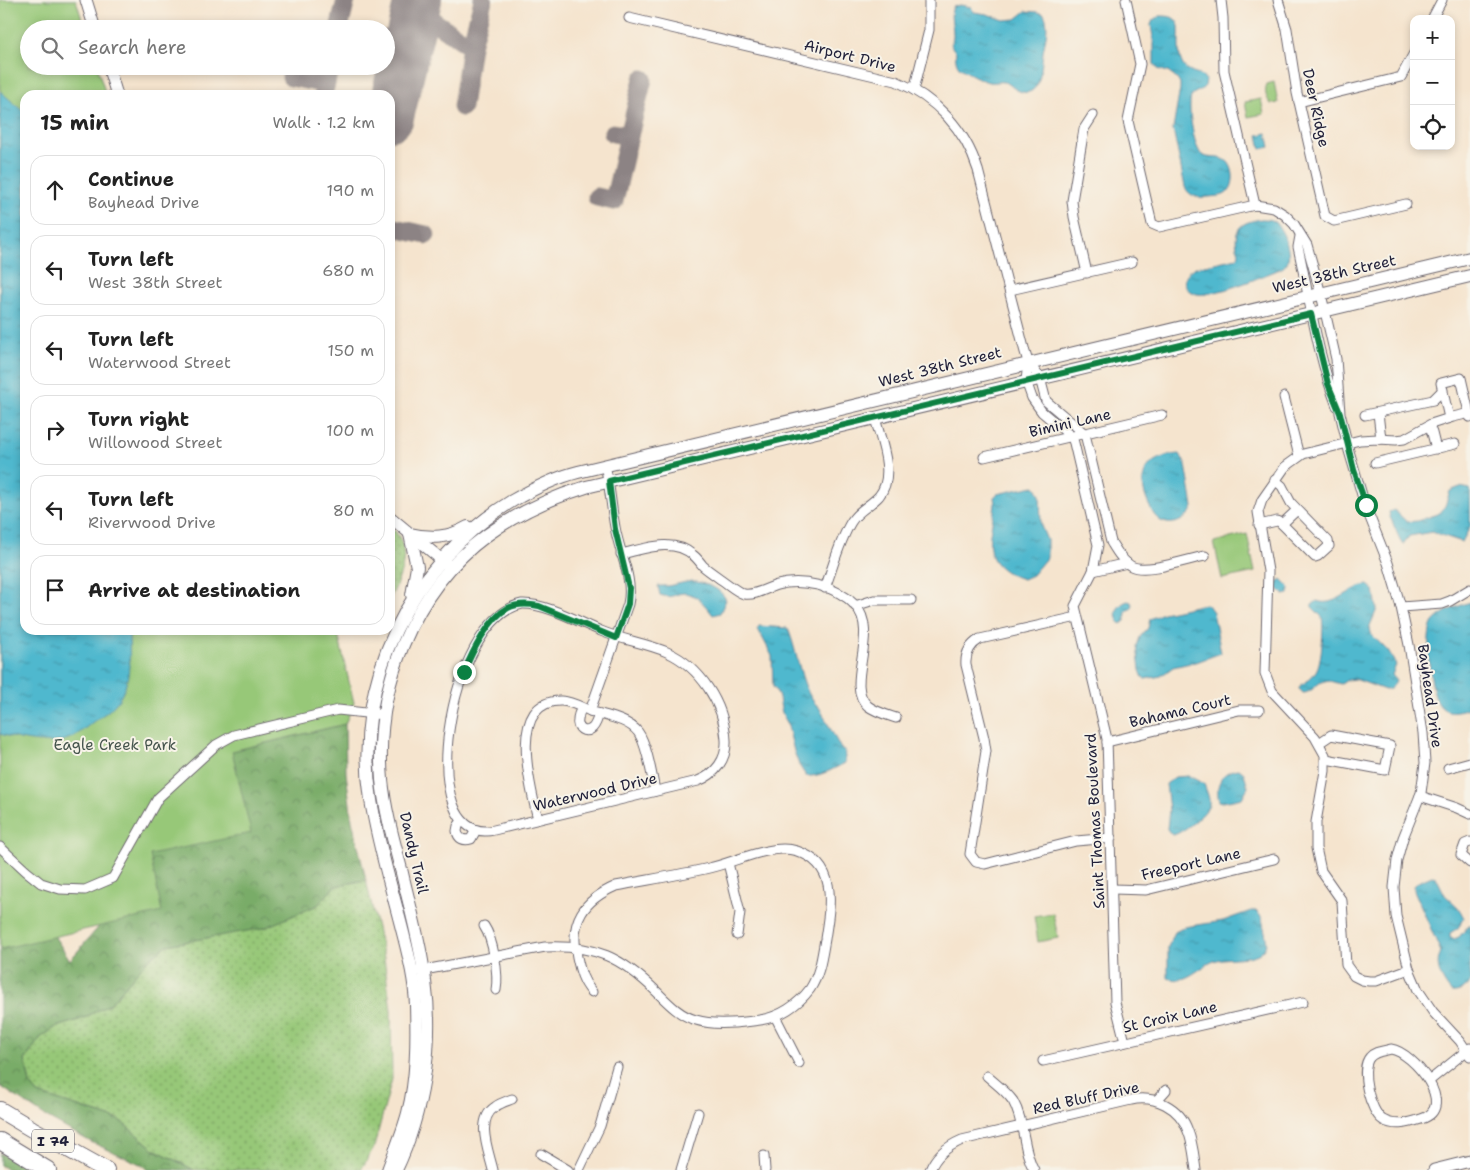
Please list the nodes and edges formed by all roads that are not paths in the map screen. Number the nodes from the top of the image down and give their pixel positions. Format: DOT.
graph roads {
  1 [pos="86,0"];
  2 [pos="930,0"];
  3 [pos="1126,0"];
  4 [pos="1221,0"];
  5 [pos="1278,0"];
  6 [pos="1442,0"];
  7 [pos="1434,15"];
  8 [pos="629,18"];
  9 [pos="92,20"];
  10 [pos="1411,60"];
  11 [pos="111,75"];
  12 [pos="115,90"];
  13 [pos="914,90"];
  14 [pos="1299,102"];
  15 [pos="1093,115"];
  16 [pos="1406,204"];
  17 [pos="1255,205"];
  18 [pos="1470,258"];
  19 [pos="1132,262"];
  20 [pos="1087,273"];
  21 [pos="1470,276"];
  22 [pos="1010,290"];
  23 [pos="1315,295"];
  24 [pos="1325,311"];
  25 [pos="1311,314"];
  26 [pos="1028,362"];
  27 [pos="1040,378"];
  28 [pos="1026,381"];
  29 [pos="1443,390"];
  30 [pos="1284,397"];
  31 [pos="1340,413"];
  32 [pos="1378,413"];
  33 [pos="1162,415"];
  34 [pos="1365,415"];
  35 [pos="1470,415"];
  36 [pos="876,418"];
  37 [pos="1450,418"];
  38 [pos="1429,426"];
  39 [pos="1085,434"];
  40 [pos="1072,438"];
  41 [pos="1382,439"];
  42 [pos="1346,443"];
  43 [pos="1455,444"];
  44 [pos="1436,448"];
  45 [pos="1299,456"];
  46 [pos="984,457"];
  47 [pos="1375,462"];
  48 [pos="605,465"];
  49 [pos="1276,480"];
  50 [pos="609,481"];
  51 [pos="1297,510"];
  52 [pos="494,512"];
  53 [pos="395,521"];
  54 [pos="1282,524"];
  55 [pos="1259,525"];
  56 [pos="410,534"];
  57 [pos="1111,542"];
  58 [pos="1098,545"];
  59 [pos="621,554"];
  60 [pos="1205,556"];
  61 [pos="1127,563"];
  62 [pos="447,564"];
  63 [pos="1093,571"];
  64 [pos="825,588"];
  65 [pos="1470,589"];
  66 [pos="911,600"];
  67 [pos="409,603"];
  68 [pos="855,606"];
  69 [pos="1401,607"];
  70 [pos="1078,617"];
  71 [pos="395,632"];
  72 [pos="393,635"];
  73 [pos="616,638"];
  74 [pos="1259,710"];
  75 [pos="590,711"];
  76 [pos="370,713"];
  77 [pos="384,715"];
  78 [pos="896,718"];
  79 [pos="1107,742"];
  80 [pos="1319,743"];
  81 [pos="1326,759"];
  82 [pos="1470,762"];
  83 [pos="1448,768"];
  84 [pos="655,791"];
  85 [pos="1420,796"];
  86 [pos="1470,814"];
  87 [pos="538,819"];
  88 [pos="1111,838"];
  89 [pos="1470,842"];
  90 [pos="0,847"];
  91 [pos="1274,859"];
  92 [pos="728,863"];
  93 [pos="1470,863"];
  94 [pos="1113,889"];
  95 [pos="484,926"];
  96 [pos="737,935"];
  97 [pos="575,947"];
  98 [pos="494,958"];
  99 [pos="1409,969"];
  100 [pos="418,971"];
  101 [pos="496,990"];
  102 [pos="592,992"];
  103 [pos="1303,1002"];
  104 [pos="775,1016"];
  105 [pos="1125,1042"];
  106 [pos="1469,1051"];
  107 [pos="1043,1061"];
  108 [pos="799,1063"];
  109 [pos="617,1067"];
  110 [pos="987,1076"];
  111 [pos="1429,1081"];
  112 [pos="1166,1090"];
  113 [pos="512,1098"];
  114 [pos="1157,1100"];
  115 [pos="0,1110"];
  116 [pos="698,1113"];
  117 [pos="1021,1126"];
  118 [pos="0,1142"];
  119 [pos="541,1154"];
  120 [pos="764,1156"];
  121 [pos="1470,1161"];
  122 [pos="1193,1169"];
  123 [pos="48,1170"];
  124 [pos="106,1170"];
  125 [pos="388,1170"];
  126 [pos="396,1170"];
  127 [pos="493,1170"];
  128 [pos="568,1170"];
  129 [pos="579,1170"];
  130 [pos="681,1170"];
  131 [pos="765,1170"];
  132 [pos="930,1170"];
  133 [pos="1034,1170"];
  134 [pos="1434,1170"];
  1 -- 9 [label="street"];
  2 -- 13 [label="street"];
  3 -- 17 [label="street"];
  4 -- 17 [label="street"];
  5 -- 14 [label="street, Deer Ridge"];
  6 -- 7 [label="street"];
  8 -- 13 [label="street, Airport Drive"];
  10 -- 14 [label="street"];
  11 -- 12 [label="street"];
  13 -- 22 [label="street, Airport Drive"];
  14 -- 16 [label="street, Deer Ridge"];
  15 -- 20 [label="street"];
  17 -- 23 [label="street"];
  18 -- 23 [label="main road, West 38th Street"];
  19 -- 20 [label="street"];
  20 -- 22 [label="street"];
  21 -- 24 [label="main road"];
  22 -- 26 [label="street, Airport Drive"];
  23 -- 24 [label="street, Bayhead Drive"];
  23 -- 25 [label="street, Bayhead Drive"];
  23 -- 26 [label="main road, West 38th Street"];
  24 -- 25 [label="main road"];
  24 -- 31 [label="street, Bayhead Drive"];
  25 -- 27 [label="main road"];
  25 -- 31 [label="street, Bayhead Drive"];
  26 -- 27 [label="street"];
  26 -- 28 [label="street"];
  26 -- 48 [label="main road, West 38th Street"];
  27 -- 28 [label="main road"];
  27 -- 39 [label="street"];
  28 -- 36 [label="main road"];
  28 -- 40 [label="street"];
  29 -- 32 [label="street"];
  29 -- 35 [label="street"];
  29 -- 37 [label="street"];
  30 -- 45 [label="street"];
  31 -- 42 [label="street, Bayhead Drive"];
  32 -- 34 [label="street"];
  32 -- 41 [label="street"];
  33 -- 39 [label="street, Bimini Lane"];
  35 -- 37 [label="street"];
  36 -- 50 [label="main road"];
  36 -- 64 [label="street"];
  37 -- 38 [label="street"];
  38 -- 41 [label="street"];
  38 -- 44 [label="street"];
  39 -- 40 [label="street, Bimini Lane"];
  39 -- 57 [label="street"];
  40 -- 46 [label="street, Bimini Lane"];
  40 -- 58 [label="street, Saint Thomas Boulevard"];
  41 -- 42 [label="street"];
  42 -- 45 [label="street"];
  42 -- 69 [label="street, Bayhead Drive"];
  43 -- 44 [label="street"];
  44 -- 47 [label="street"];
  45 -- 49 [label="street"];
  48 -- 50 [label="street"];
  48 -- 52 [label="main road, West 38th Street"];
  49 -- 51 [label="street"];
  49 -- 55 [label="street"];
  50 -- 59 [label="street"];
  50 -- 62 [label="main road"];
  51 -- 54 [label="street"];
  51 -- 54 [label="street"];
  52 -- 56 [label="main road"];
  52 -- 62 [label="main road, West 38th Street"];
  53 -- 56 [label="street"];
  54 -- 55 [label="street"];
  55 -- 80 [label="street"];
  56 -- 62 [label="street"];
  56 -- 67 [label="main road"];
  57 -- 58 [label="street"];
  57 -- 61 [label="street"];
  58 -- 63 [label="street, Saint Thomas Boulevard"];
  59 -- 64 [label="street"];
  59 -- 73 [label="street"];
  60 -- 61 [label="street"];
  61 -- 63 [label="street"];
  62 -- 67 [label="main road, Dandy Trail"];
  62 -- 77 [label="main road, Dandy Trail"];
  63 -- 70 [label="street, Saint Thomas Boulevard"];
  64 -- 68 [label="street"];
  65 -- 69 [label="street"];
  66 -- 68 [label="street"];
  67 -- 71 [label="main road, Dandy Trail"];
  68 -- 78 [label="street"];
  69 -- 85 [label="street, Bayhead Drive"];
  70 -- 79 [label="street, Saint Thomas Boulevard"];
  70 -- 88 [label="street"];
  72 -- 76 [label="main road, Dandy Trail"];
  73 -- 75 [label="street"];
  73 -- 84 [label="street, Waterwood Drive"];
  73 -- 87 [label="street, Waterwood Drive"];
  74 -- 79 [label="street, Bahama Court"];
  75 -- 75 [label="street"];
  75 -- 84 [label="street"];
  75 -- 87 [label="street"];
  76 -- 77 [label="street"];
  76 -- 90 [label="street"];
  76 -- 100 [label="main road, Dandy Trail"];
  77 -- 100 [label="main road, Dandy Trail"];
  79 -- 88 [label="street, Saint Thomas Boulevard"];
  80 -- 81 [label="street"];
  80 -- 81 [label="street"];
  81 -- 99 [label="street"];
  82 -- 83 [label="street"];
  84 -- 87 [label="street, Waterwood Drive"];
  85 -- 86 [label="street"];
  85 -- 99 [label="street, Bayhead Drive"];
  88 -- 94 [label="street, Saint Thomas Boulevard"];
  89 -- 93 [label="street"];
  91 -- 94 [label="street, Freeport Lane"];
  92 -- 96 [label="street"];
  92 -- 97 [label="street"];
  92 -- 104 [label="street"];
  94 -- 105 [label="street, Saint Thomas Boulevard"];
  95 -- 98 [label="street"];
  97 -- 98 [label="street"];
  97 -- 102 [label="street"];
  97 -- 104 [label="street"];
  98 -- 100 [label="street"];
  98 -- 101 [label="street"];
  99 -- 106 [label="street, Bayhead Drive"];
  100 -- 125 [label="main road, Dandy Trail"];
  100 -- 126 [label="main road, Dandy Trail"];
  103 -- 105 [label="street, St Croix Lane"];
  104 -- 108 [label="street"];
  105 -- 107 [label="street, St Croix Lane"];
  106 -- 111 [label="street"];
  109 -- 129 [label="street"];
  110 -- 117 [label="street"];
  111 -- 111 [label="street"];
  112 -- 114 [label="street"];
  113 -- 127 [label="street"];
  114 -- 117 [label="street, Red Bluff Drive"];
  114 -- 122 [label="street"];
  115 -- 124 [label="highway, I 74"];
  116 -- 130 [label="street"];
  117 -- 132 [label="street, Red Bluff Drive"];
  117 -- 133 [label="street"];
  118 -- 123 [label="highway, I 74"];
  119 -- 128 [label="street"];
  120 -- 131 [label="street"];
  121 -- 134 [label="street"];
}
